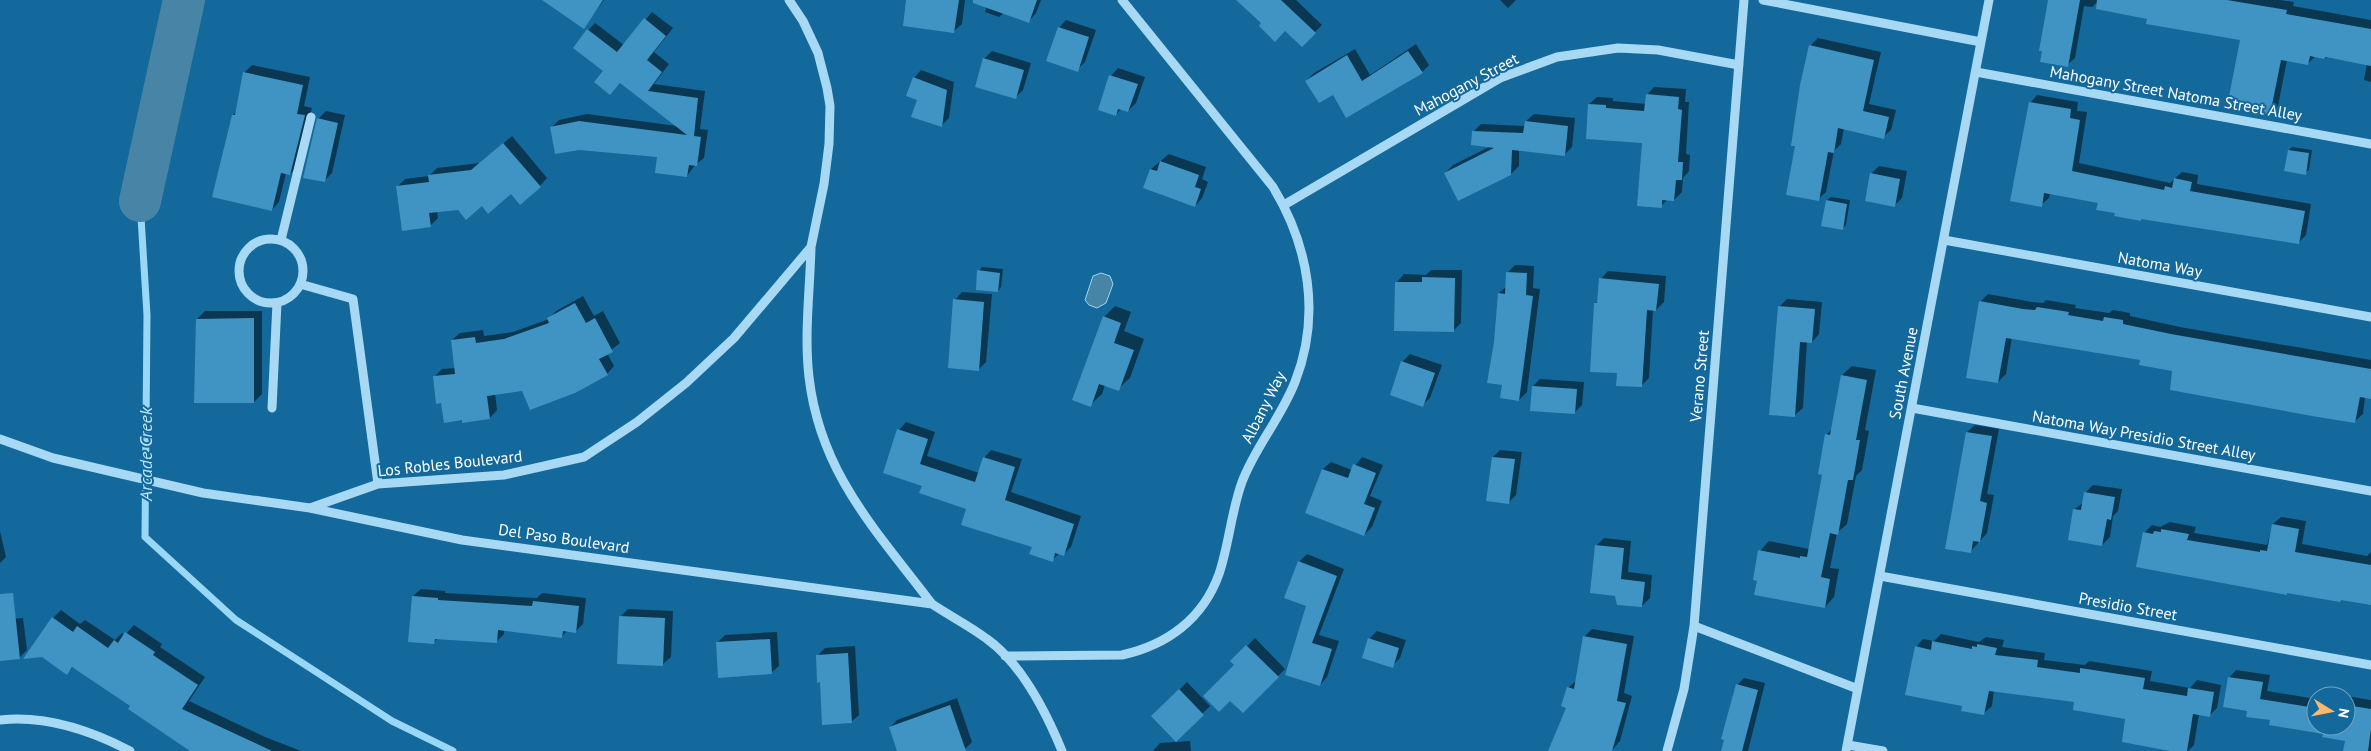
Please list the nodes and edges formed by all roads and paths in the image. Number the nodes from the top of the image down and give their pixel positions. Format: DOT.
graph roads {
  1 [pos="789,0"];
  2 [pos="1122,0"];
  3 [pos="1744,0"];
  4 [pos="1763,0"];
  5 [pos="1989,0"];
  6 [pos="1981,42"];
  7 [pos="1739,65"];
  8 [pos="1976,72"];
  9 [pos="311,117"];
  10 [pos="2371,144"];
  11 [pos="1284,205"];
  12 [pos="281,240"];
  13 [pos="1944,240"];
  14 [pos="811,247"];
  15 [pos="300,284"];
  16 [pos="277,303"];
  17 [pos="2371,317"];
  18 [pos="272,408"];
  19 [pos="1912,408"];
  20 [pos="0,439"];
  21 [pos="378,484"];
  22 [pos="2371,491"];
  23 [pos="310,508"];
  24 [pos="1880,576"];
  25 [pos="932,604"];
  26 [pos="1694,626"];
  27 [pos="1005,656"];
  28 [pos="2371,665"];
  29 [pos="1858,689"];
  30 [pos="0,720"];
  31 [pos="1847,748"];
  32 [pos="130,751"];
  33 [pos="1062,751"];
  34 [pos="1667,751"];
  35 [pos="1883,751"];
  1 -- 14 [label="street, Los Robles Boulevard"];
  2 -- 11 [label="street, Albany Way"];
  3 -- 7 [label="street, Verano Street"];
  4 -- 6 [label="street"];
  5 -- 6 [label="street, South Avenue"];
  6 -- 8 [label="street, South Avenue"];
  7 -- 11 [label="street, Mahogany Street"];
  7 -- 26 [label="street, Verano Street"];
  8 -- 10 [label="street, Mahogany Street Natoma Street Alley"];
  8 -- 13 [label="street, South Avenue"];
  9 -- 12 [label="street"];
  11 -- 27 [label="street, Albany Way"];
  12 -- 15 [label="street"];
  12 -- 16 [label="street"];
  13 -- 17 [label="street, Natoma Way"];
  13 -- 19 [label="street, South Avenue"];
  14 -- 21 [label="street, Los Robles Boulevard"];
  14 -- 25 [label="street, Los Robles Boulevard"];
  15 -- 16 [label="street"];
  15 -- 21 [label="street"];
  16 -- 18 [label="street"];
  19 -- 22 [label="street, Natoma Way Presidio Street Alley"];
  19 -- 24 [label="street, South Avenue"];
  20 -- 23 [label="street, Del Paso Boulevard"];
  21 -- 23 [label="street, Los Robles Boulevard"];
  23 -- 25 [label="street, Del Paso Boulevard"];
  24 -- 28 [label="street, Presidio Street"];
  24 -- 29 [label="street, South Avenue"];
  25 -- 27 [label="street, Del Paso Boulevard"];
  26 -- 29 [label="street"];
  26 -- 34 [label="street, Verano Street"];
  27 -- 33 [label="street, Del Paso Boulevard"];
  29 -- 31 [label="street, South Avenue"];
  30 -- 32 [label="street"];
  31 -- 35 [label="street"];
}
